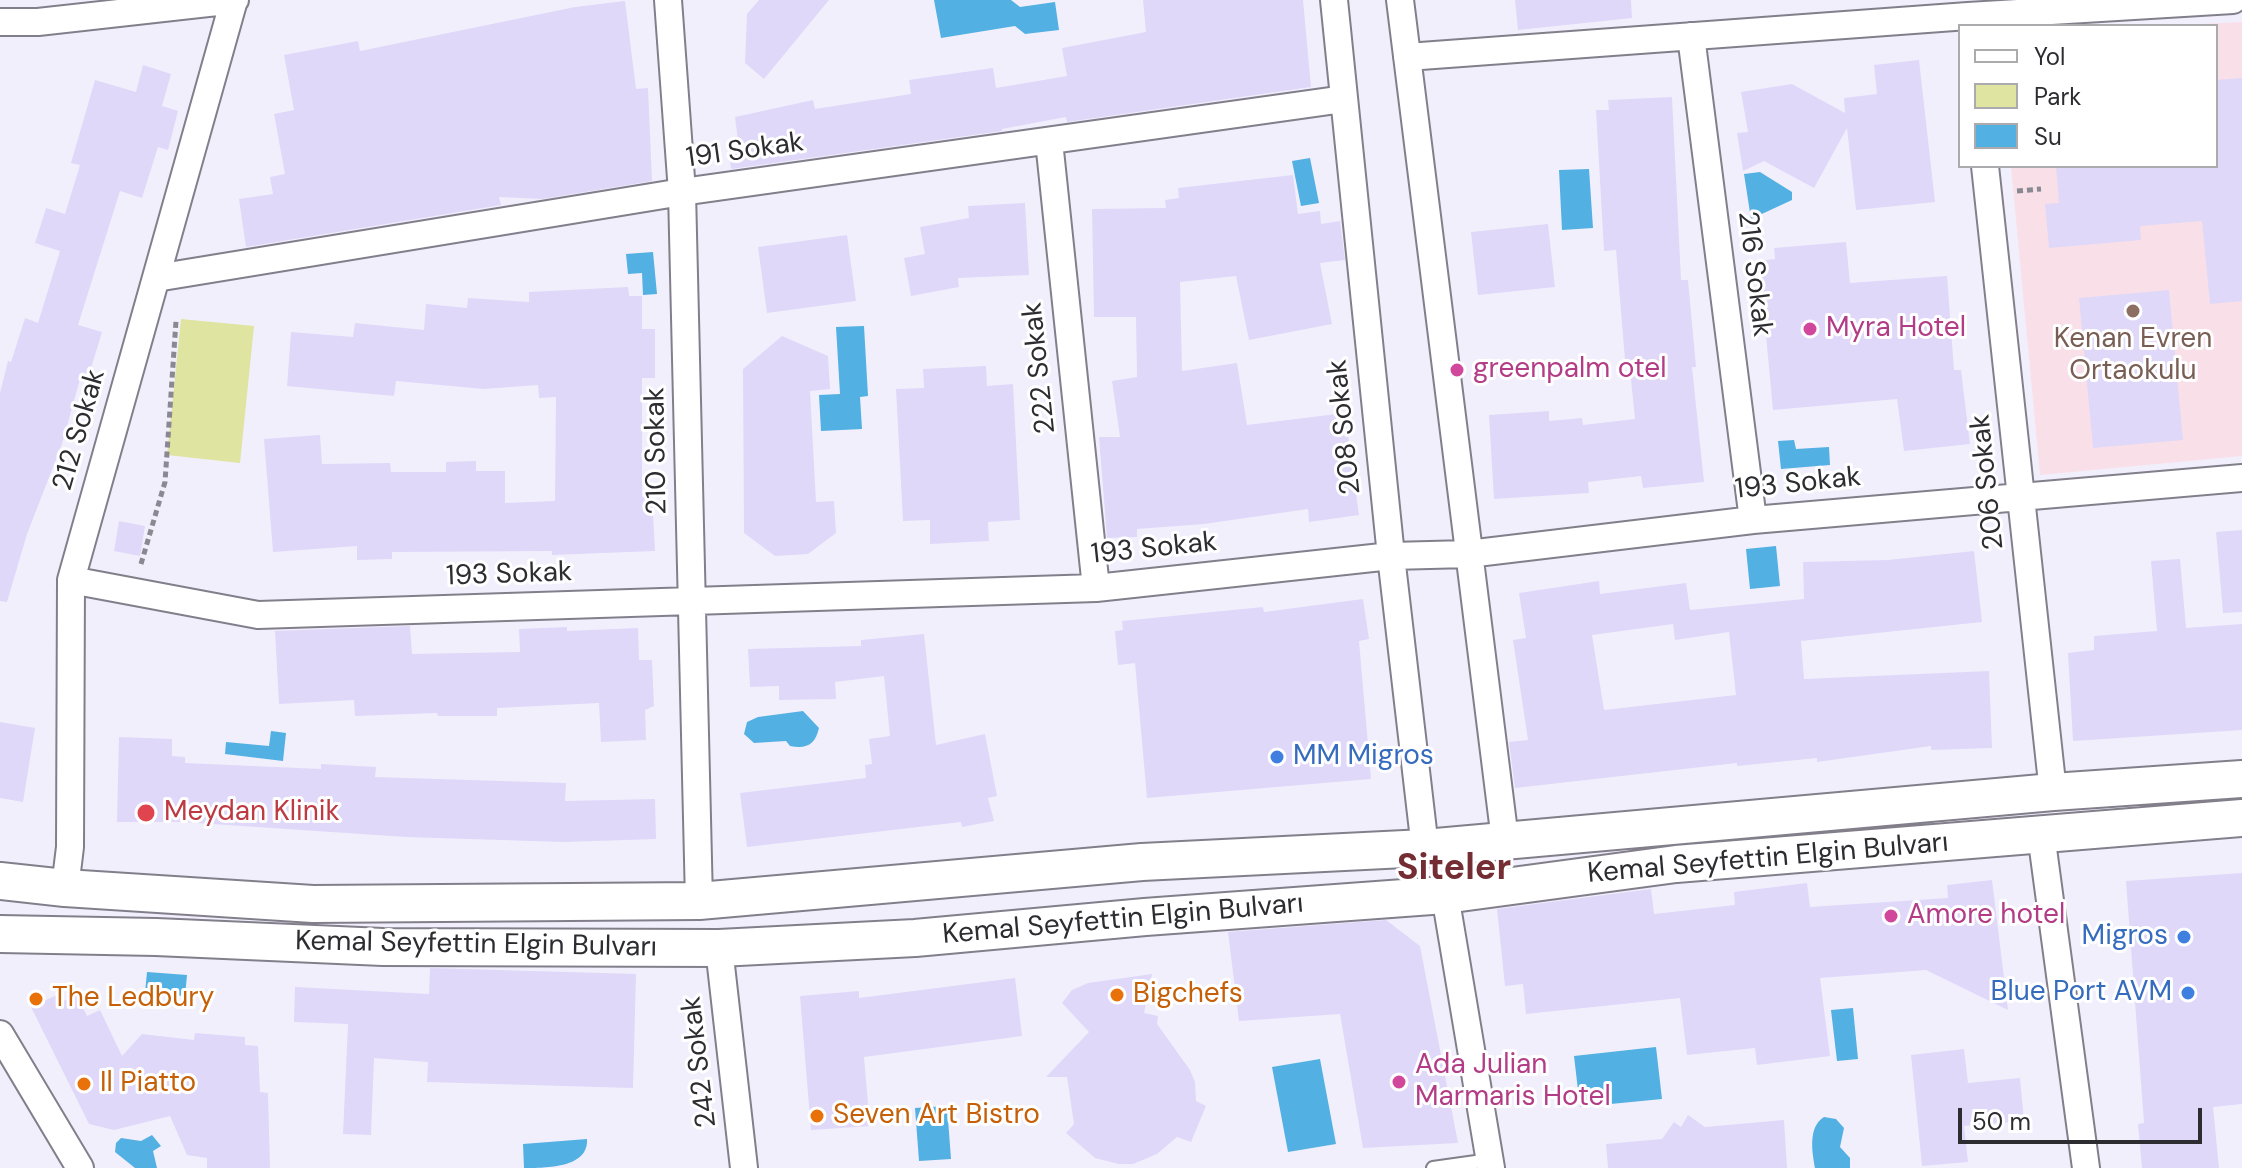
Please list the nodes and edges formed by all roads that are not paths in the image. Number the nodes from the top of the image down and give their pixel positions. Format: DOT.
graph roads {
  1 [pos="234,0"];
  2 [pos="668,0"];
  3 [pos="1334,0"];
  4 [pos="1400,0"];
  5 [pos="2233,0"];
  6 [pos="1968,21"];
  7 [pos="0,22"];
  8 [pos="1691,36"];
  9 [pos="1407,57"];
  10 [pos="1344,99"];
  11 [pos="1049,141"];
  12 [pos="1985,168"];
  13 [pos="682,192"];
  14 [pos="168,276"];
  15 [pos="2242,478"];
  16 [pos="2022,495"];
  17 [pos="1753,520"];
  18 [pos="1468,554"];
  19 [pos="1391,556"];
  20 [pos="71,580"];
  21 [pos="1096,588"];
  22 [pos="693,601"];
  23 [pos="2242,779"];
  24 [pos="2053,792"];
  25 [pos="2242,818"];
  26 [pos="2041,834"];
  27 [pos="1505,840"];
  28 [pos="1425,848"];
  29 [pos="0,881"];
  30 [pos="65,888"];
  31 [pos="1445,895"];
  32 [pos="699,901"];
  33 [pos="0,934"];
  34 [pos="719,948"];
  35 [pos="0,1034"];
  36 [pos="1490,1164"];
  37 [pos="80,1168"];
  38 [pos="744,1168"];
  39 [pos="1433,1168"];
  40 [pos="2086,1168"];
  1 -- 7 [label="street"];
  1 -- 14 [label="street, 212 Sokak"];
  2 -- 13 [label="street, 210 Sokak"];
  3 -- 10 [label="street, 208 Sokak"];
  4 -- 9 [label="street"];
  5 -- 6 [label="street"];
  6 -- 8 [label="street"];
  8 -- 9 [label="street"];
  8 -- 17 [label="street, 216 Sokak"];
  9 -- 18 [label="street"];
  10 -- 11 [label="street, 191 Sokak"];
  10 -- 19 [label="street, 208 Sokak"];
  11 -- 13 [label="street, 191 Sokak"];
  11 -- 21 [label="street, 222 Sokak"];
  12 -- 16 [label="street, 206 Sokak"];
  13 -- 14 [label="street, 191 Sokak"];
  13 -- 22 [label="street, 210 Sokak"];
  14 -- 20 [label="street, 212 Sokak"];
  15 -- 16 [label="street, 193 Sokak"];
  16 -- 17 [label="street, 193 Sokak"];
  16 -- 24 [label="street, 206 Sokak"];
  17 -- 18 [label="street, 193 Sokak"];
  18 -- 19 [label="street, 193 Sokak"];
  18 -- 27 [label="street"];
  19 -- 21 [label="street, 193 Sokak"];
  19 -- 28 [label="street, 208 Sokak"];
  20 -- 22 [label="street, 193 Sokak"];
  20 -- 30 [label="street, 212 Sokak"];
  21 -- 22 [label="street, 193 Sokak"];
  22 -- 32 [label="street, 210 Sokak"];
  23 -- 24 [label="main road, Kemal Seyfettin Elgin Bulvarı"];
  24 -- 27 [label="main road, Kemal Seyfettin Elgin Bulvarı"];
  25 -- 26 [label="main road, Kemal Seyfettin Elgin Bulvarı"];
  26 -- 31 [label="main road, Kemal Seyfettin Elgin Bulvarı"];
  26 -- 40 [label="street"];
  27 -- 28 [label="main road, Kemal Seyfettin Elgin Bulvarı"];
  28 -- 32 [label="main road, Kemal Seyfettin Elgin Bulvarı"];
  29 -- 30 [label="main road, Kemal Seyfettin Elgin Bulvarı"];
  30 -- 32 [label="main road, Kemal Seyfettin Elgin Bulvarı"];
  31 -- 34 [label="main road, Kemal Seyfettin Elgin Bulvarı"];
  31 -- 36 [label="street"];
  33 -- 34 [label="main road, Kemal Seyfettin Elgin Bulvarı"];
  34 -- 38 [label="street, 242 Sokak"];
  35 -- 37 [label="street"];
  36 -- 39 [label="lane"];
}
